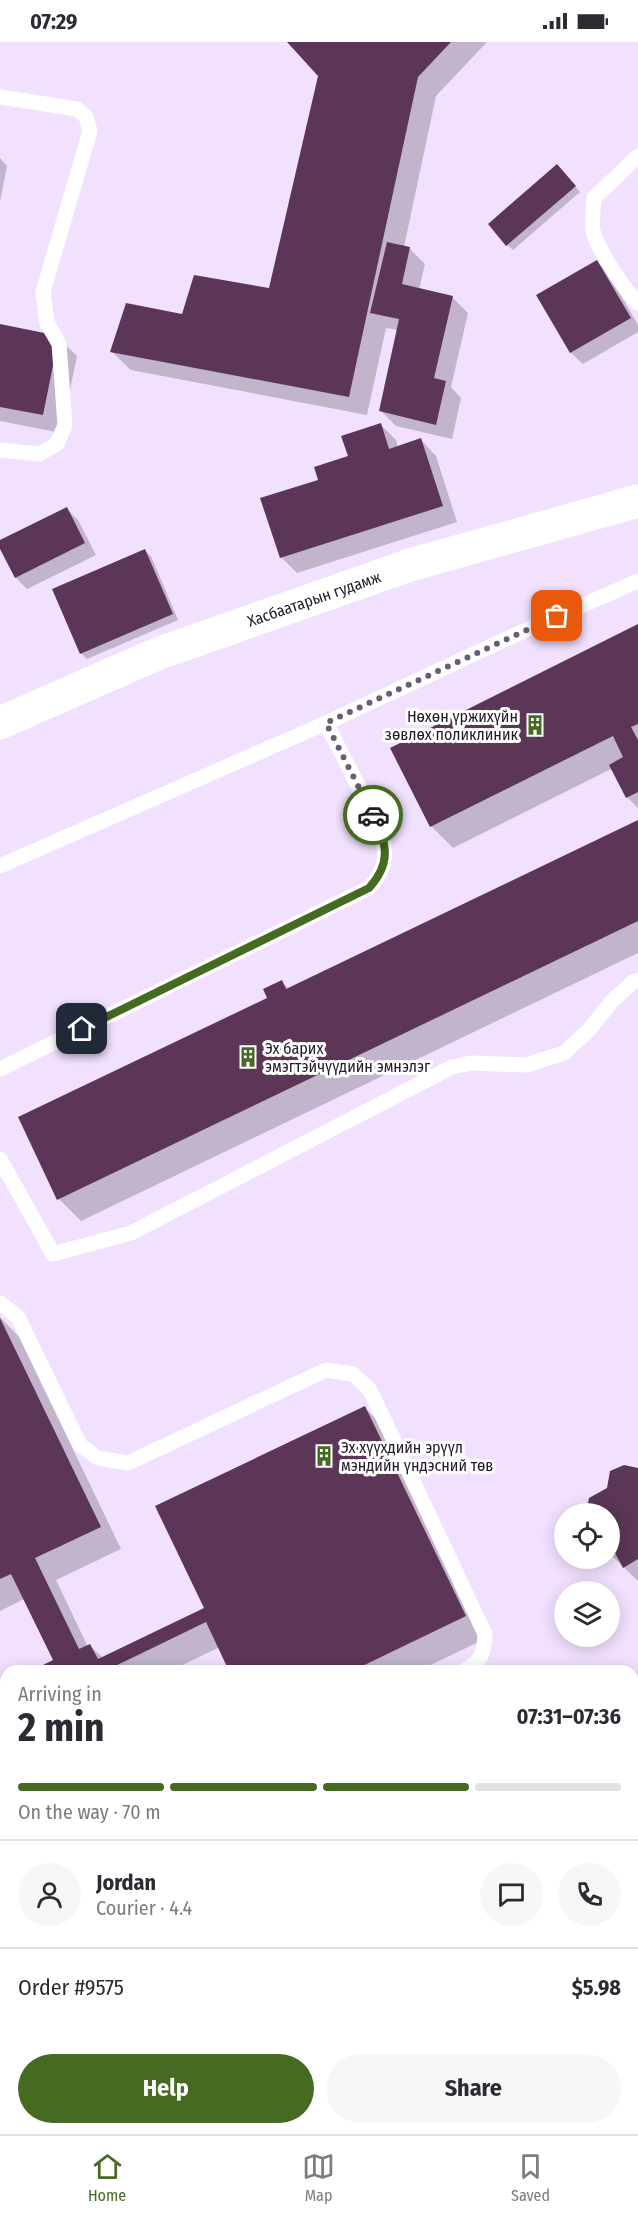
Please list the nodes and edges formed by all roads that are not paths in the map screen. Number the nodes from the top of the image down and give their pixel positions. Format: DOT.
graph roads {
  1 [pos="0,97"];
  2 [pos="638,156"];
  3 [pos="638,303"];
  4 [pos="0,450"];
  5 [pos="638,501"];
  6 [pos="638,581"];
  7 [pos="0,723"];
  8 [pos="326,723"];
  9 [pos="0,866"];
  10 [pos="638,980"];
  11 [pos="0,1069"];
  12 [pos="0,1159"];
  13 [pos="0,1303"];
  14 [pos="476,1665"];
  1 -- 4 [label="lane"];
  2 -- 3 [label="lane"];
  5 -- 7 [label="street, Хасбаатарын гудамж"];
  6 -- 8 [label="lane"];
  8 -- 9 [label="lane"];
  8 -- 11 [label="lane"];
  10 -- 12 [label="lane"];
  13 -- 14 [label="lane"];
}
